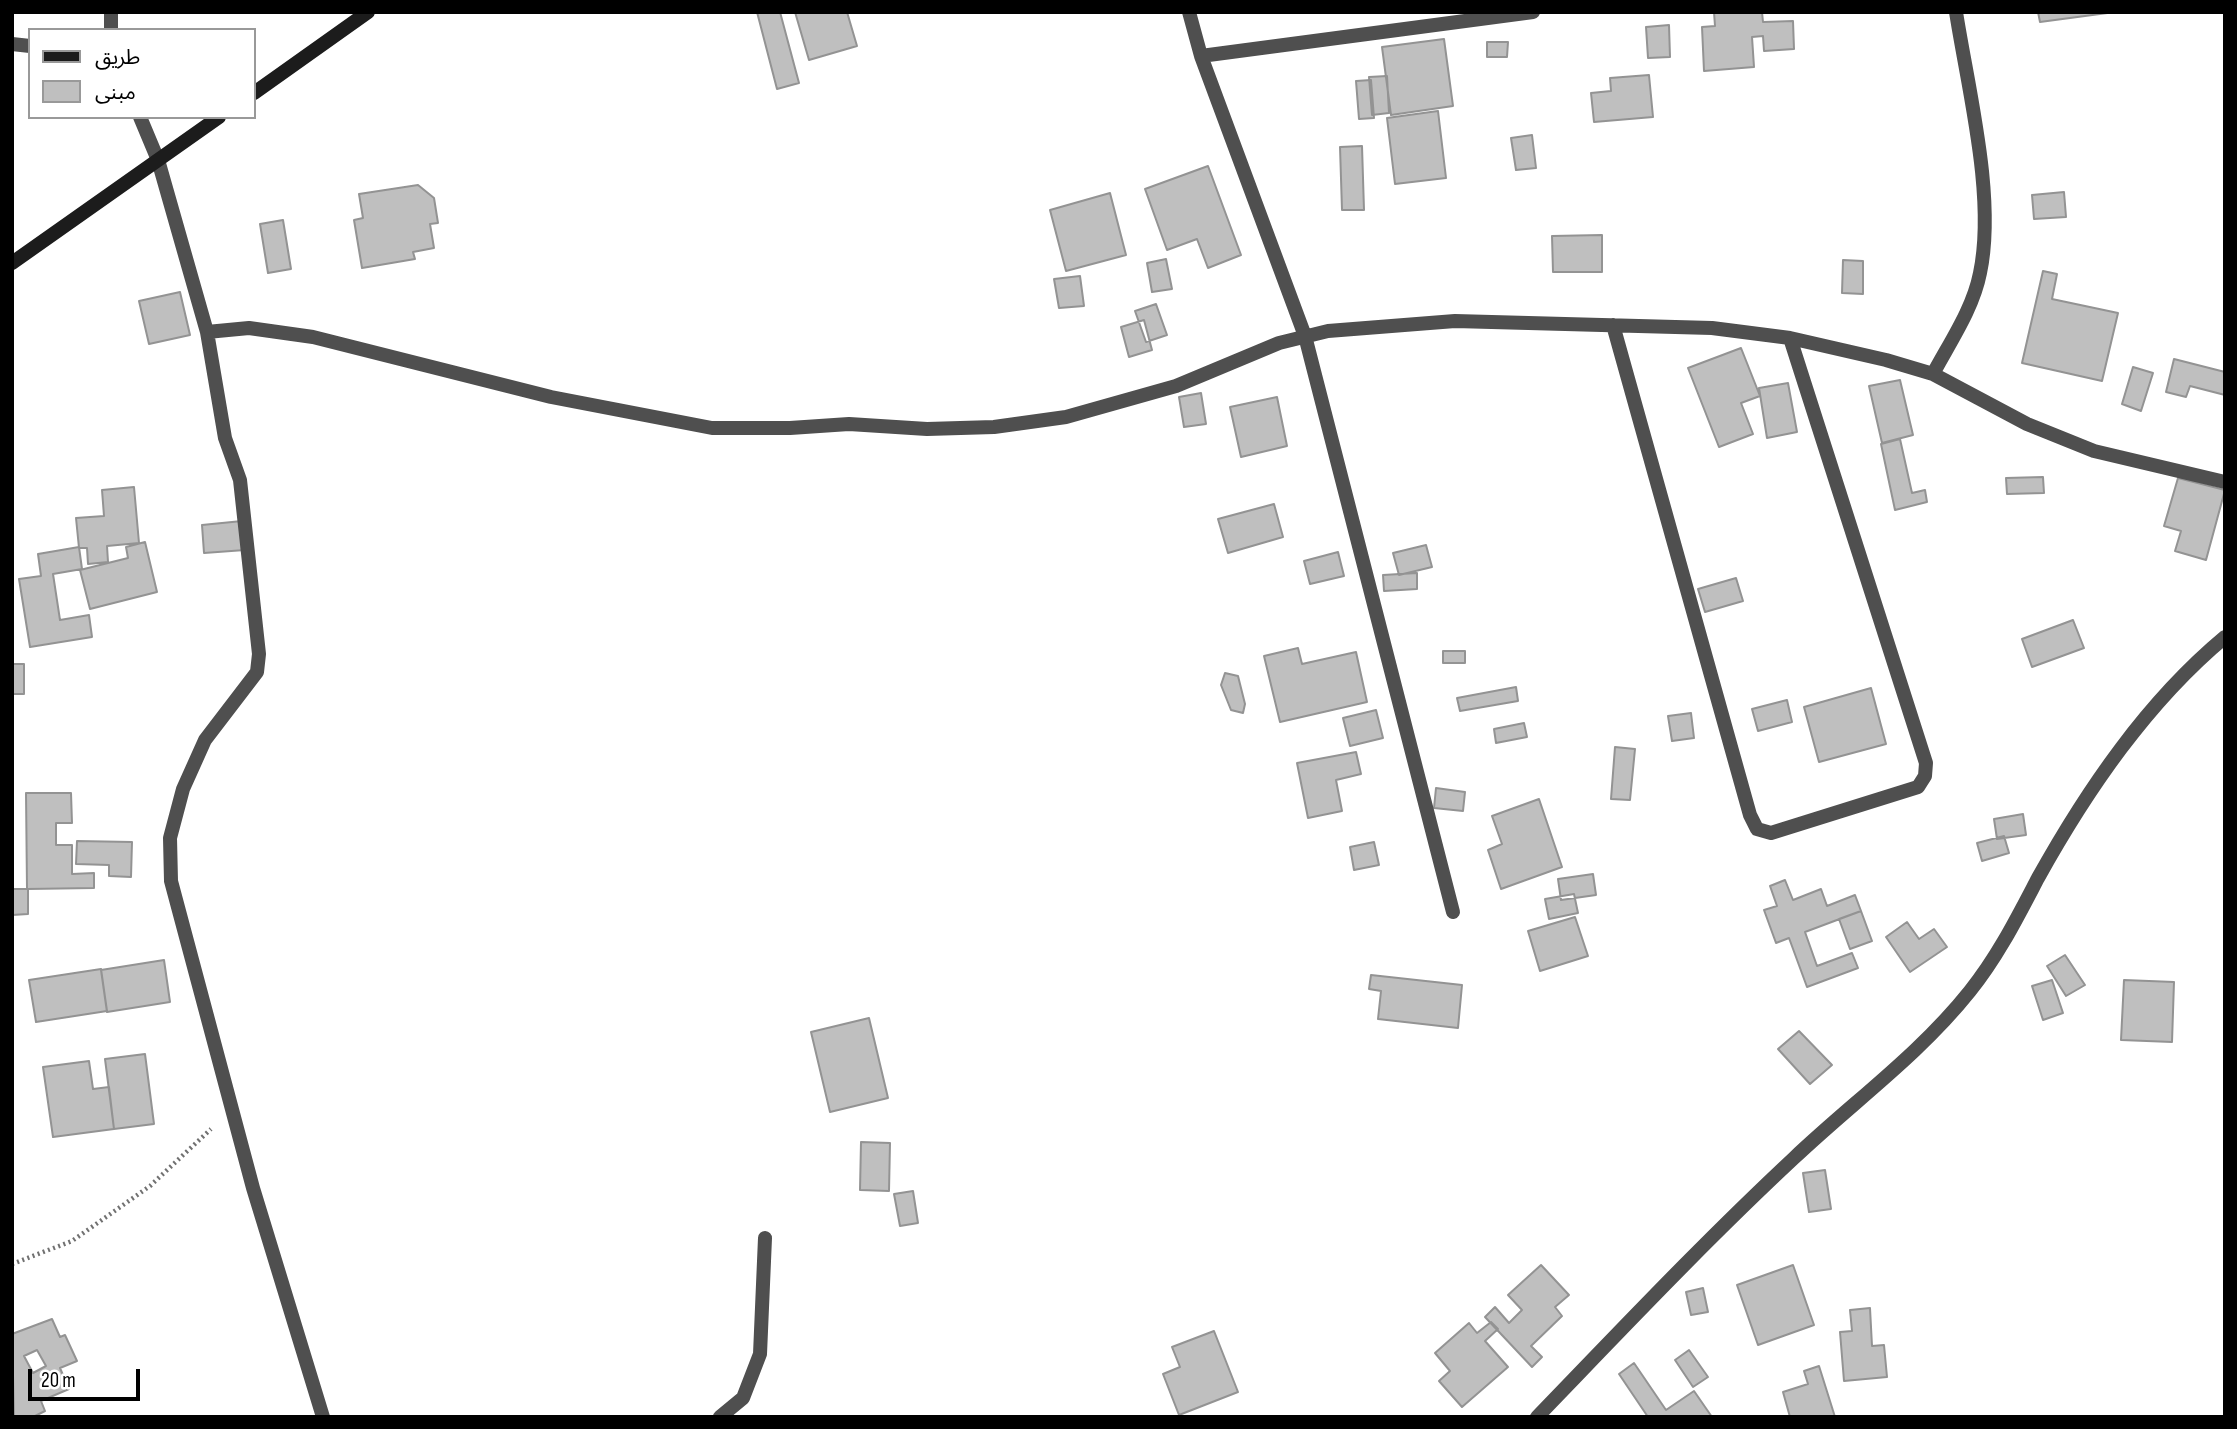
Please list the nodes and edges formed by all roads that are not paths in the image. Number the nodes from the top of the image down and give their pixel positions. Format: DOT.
graph roads {
  1 [pos="368,12"];
  2 [pos="1189,12"];
  3 [pos="1533,12"];
  4 [pos="1956,12"];
  5 [pos="1201,56"];
  6 [pos="256,92"];
  7 [pos="141,119"];
  8 [pos="216,119"];
  9 [pos="158,160"];
  10 [pos="12,263"];
  11 [pos="1613,325"];
  12 [pos="207,332"];
  13 [pos="1305,336"];
  14 [pos="1790,338"];
  15 [pos="1933,374"];
  16 [pos="2225,482"];
  17 [pos="2225,637"];
  18 [pos="1453,912"];
  19 [pos="765,1238"];
  20 [pos="323,1417"];
  21 [pos="720,1417"];
  22 [pos="1537,1417"];
  1 -- 6 [label="main road"];
  2 -- 5 [label="street"];
  3 -- 5 [label="street"];
  4 -- 15 [label="street"];
  5 -- 13 [label="street"];
  7 -- 9 [label="street"];
  8 -- 9 [label="main road"];
  9 -- 10 [label="main road"];
  9 -- 12 [label="street"];
  11 -- 13 [label="street"];
  11 -- 14 [label="street"];
  11 -- 14 [label="street"];
  12 -- 13 [label="street"];
  12 -- 20 [label="street"];
  13 -- 18 [label="street"];
  14 -- 15 [label="street"];
  15 -- 16 [label="street"];
  17 -- 22 [label="street"];
  19 -- 21 [label="street"];
}
